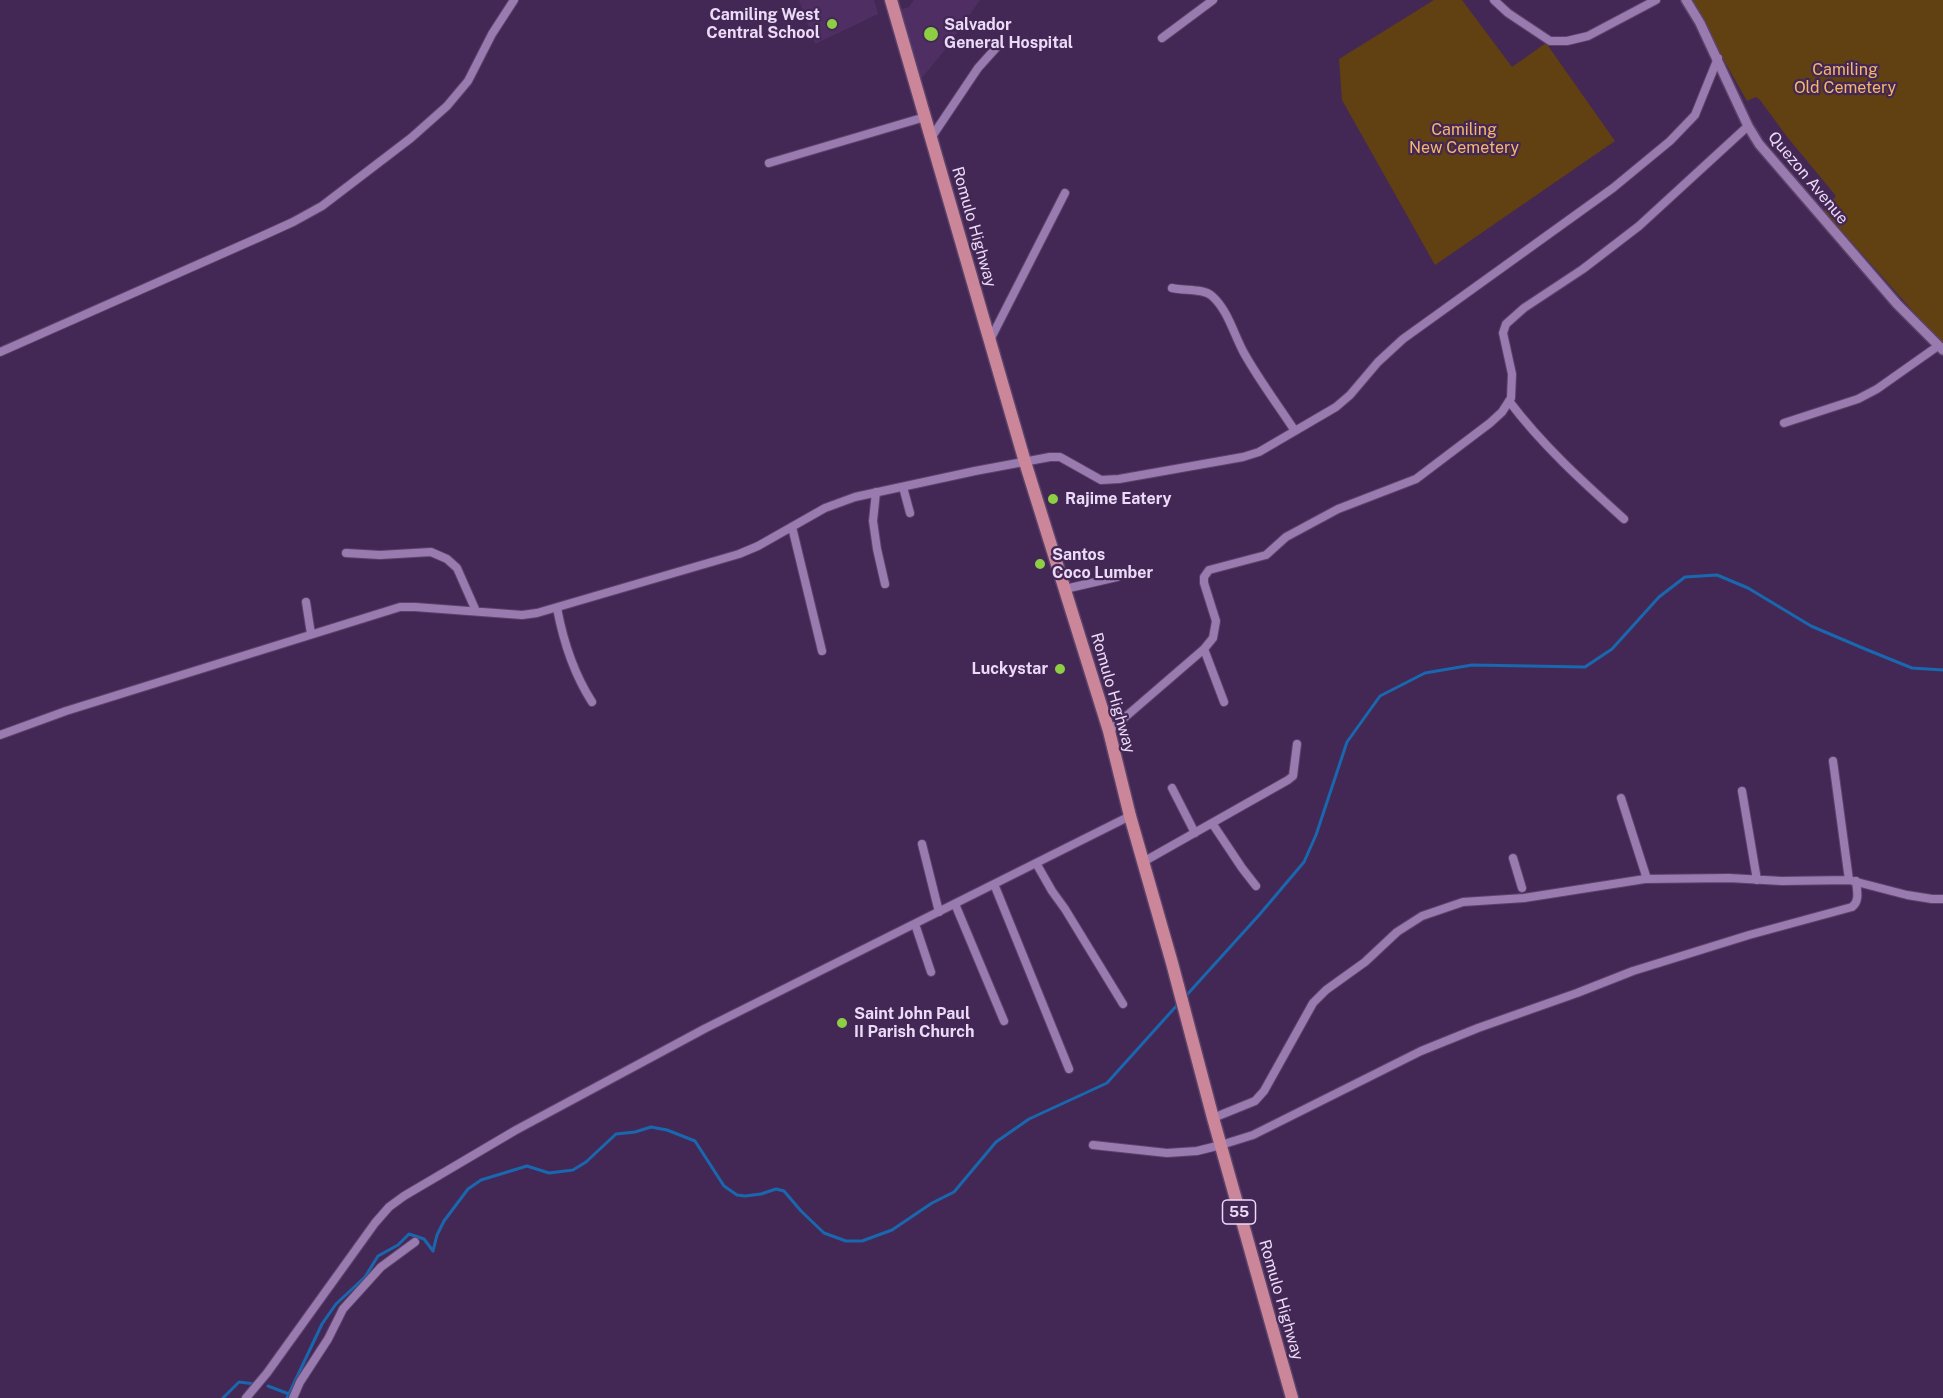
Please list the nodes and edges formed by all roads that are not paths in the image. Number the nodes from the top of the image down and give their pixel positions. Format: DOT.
graph roads {
  1 [pos="514,0"];
  2 [pos="891,0"];
  3 [pos="1213,0"];
  4 [pos="1494,0"];
  5 [pos="1656,0"];
  6 [pos="1686,0"];
  7 [pos="1162,38"];
  8 [pos="996,48"];
  9 [pos="1718,58"];
  10 [pos="925,117"];
  11 [pos="1748,126"];
  12 [pos="931,138"];
  13 [pos="769,163"];
  14 [pos="1065,193"];
  15 [pos="1172,288"];
  16 [pos="990,340"];
  17 [pos="1940,348"];
  18 [pos="0,352"];
  19 [pos="1509,401"];
  20 [pos="1784,423"];
  21 [pos="1295,431"];
  22 [pos="1026,462"];
  23 [pos="903,486"];
  24 [pos="876,492"];
  25 [pos="910,513"];
  26 [pos="1624,519"];
  27 [pos="792,527"];
  28 [pos="346,553"];
  29 [pos="1118,577"];
  30 [pos="885,584"];
  31 [pos="1065,589"];
  32 [pos="306,602"];
  33 [pos="557,608"];
  34 [pos="476,611"];
  35 [pos="311,634"];
  36 [pos="1204,649"];
  37 [pos="822,651"];
  38 [pos="592,702"];
  39 [pos="1224,702"];
  40 [pos="1109,731"];
  41 [pos="0,735"];
  42 [pos="1297,744"];
  43 [pos="1833,761"];
  44 [pos="1172,788"];
  45 [pos="1742,792"];
  46 [pos="1621,798"];
  47 [pos="1130,816"];
  48 [pos="1212,823"];
  49 [pos="1195,833"];
  50 [pos="922,843"];
  51 [pos="1513,858"];
  52 [pos="1143,862"];
  53 [pos="1036,863"];
  54 [pos="1647,879"];
  55 [pos="1757,880"];
  56 [pos="1853,881"];
  57 [pos="994,884"];
  58 [pos="1256,886"];
  59 [pos="1523,893"];
  60 [pos="1943,899"];
  61 [pos="955,904"];
  62 [pos="939,912"];
  63 [pos="915,924"];
  64 [pos="932,972"];
  65 [pos="1123,1004"];
  66 [pos="1004,1021"];
  67 [pos="1069,1069"];
  68 [pos="1213,1118"];
  69 [pos="1093,1145"];
  70 [pos="1221,1145"];
  71 [pos="415,1242"];
  72 [pos="246,1398"];
  73 [pos="293,1398"];
  74 [pos="1292,1398"];
  1 -- 18 [label="street"];
  2 -- 10 [label="highway, Romulo Highway / 55"];
  3 -- 7 [label="street"];
  4 -- 5 [label="street"];
  6 -- 9 [label="street, Quezon Avenue"];
  8 -- 12 [label="street"];
  9 -- 11 [label="street, Quezon Avenue"];
  9 -- 21 [label="street"];
  10 -- 12 [label="highway, Romulo Highway / 55"];
  10 -- 13 [label="street"];
  11 -- 17 [label="street, Quezon Avenue"];
  11 -- 19 [label="street"];
  12 -- 16 [label="highway, Romulo Highway / 55"];
  14 -- 16 [label="street"];
  15 -- 21 [label="street"];
  16 -- 22 [label="highway, Romulo Highway / 55"];
  17 -- 20 [label="street"];
  19 -- 26 [label="street"];
  19 -- 36 [label="street"];
  21 -- 22 [label="street"];
  22 -- 23 [label="street"];
  22 -- 31 [label="highway, Romulo Highway / 55"];
  23 -- 24 [label="street"];
  23 -- 25 [label="street"];
  24 -- 27 [label="street"];
  24 -- 30 [label="street"];
  27 -- 33 [label="street"];
  27 -- 37 [label="street"];
  28 -- 34 [label="street"];
  29 -- 31 [label="street"];
  31 -- 40 [label="highway, Romulo Highway / 55"];
  32 -- 35 [label="street"];
  33 -- 34 [label="street"];
  33 -- 38 [label="street"];
  34 -- 35 [label="street"];
  35 -- 41 [label="street"];
  36 -- 39 [label="street"];
  36 -- 40 [label="street"];
  40 -- 47 [label="highway, Romulo Highway / 55"];
  42 -- 48 [label="street"];
  43 -- 56 [label="street"];
  44 -- 49 [label="street"];
  45 -- 55 [label="street"];
  46 -- 54 [label="street"];
  47 -- 52 [label="highway, Romulo Highway / 55"];
  47 -- 53 [label="street"];
  48 -- 49 [label="street"];
  48 -- 58 [label="street"];
  49 -- 52 [label="street"];
  50 -- 62 [label="street"];
  51 -- 59 [label="street"];
  52 -- 68 [label="highway, Romulo Highway / 55"];
  53 -- 57 [label="street"];
  53 -- 65 [label="street"];
  54 -- 55 [label="street"];
  54 -- 59 [label="street"];
  55 -- 56 [label="street"];
  56 -- 60 [label="street"];
  56 -- 70 [label="street"];
  57 -- 61 [label="street"];
  57 -- 67 [label="street"];
  59 -- 68 [label="street"];
  61 -- 62 [label="street"];
  61 -- 66 [label="street"];
  62 -- 63 [label="street"];
  63 -- 64 [label="street"];
  63 -- 72 [label="street"];
  68 -- 70 [label="highway, Romulo Highway / 55"];
  69 -- 70 [label="street"];
  70 -- 74 [label="highway, Romulo Highway / 55"];
  71 -- 73 [label="street"];
}
